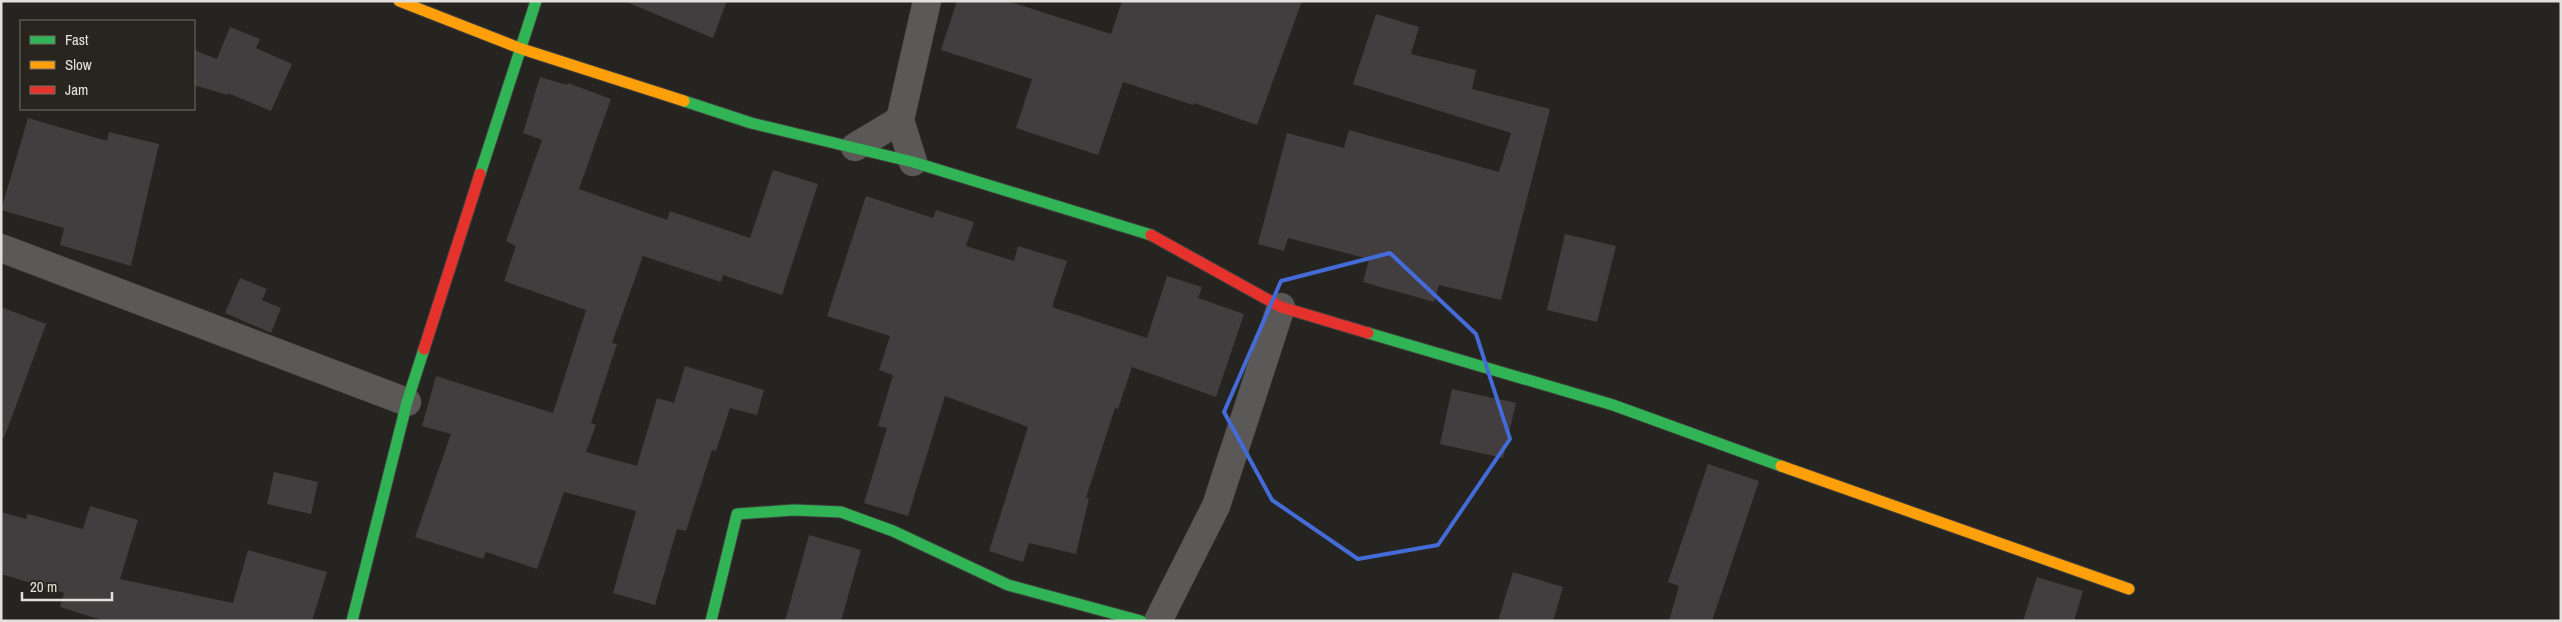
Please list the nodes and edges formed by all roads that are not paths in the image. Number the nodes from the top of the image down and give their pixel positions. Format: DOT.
graph roads {
  1 [pos="399,1"];
  2 [pos="536,1"];
  3 [pos="927,1"];
  4 [pos="522,49"];
  5 [pos="900,120"];
  6 [pos="855,147"];
  7 [pos="913,162"];
  8 [pos="1,248"];
  9 [pos="1281,307"];
  10 [pos="407,402"];
  11 [pos="2129,589"];
  12 [pos="352,621"];
  13 [pos="711,621"];
  14 [pos="1141,621"];
  15 [pos="1158,621"];
  1 -- 4 [label="street"];
  2 -- 4 [label="street"];
  3 -- 5 [label="street"];
  4 -- 6 [label="street"];
  4 -- 10 [label="street"];
  5 -- 6 [label="street"];
  5 -- 7 [label="street"];
  6 -- 7 [label="street"];
  7 -- 9 [label="street"];
  8 -- 10 [label="street"];
  9 -- 11 [label="street"];
  9 -- 15 [label="street"];
  10 -- 12 [label="street"];
  13 -- 14 [label="street"];
}
